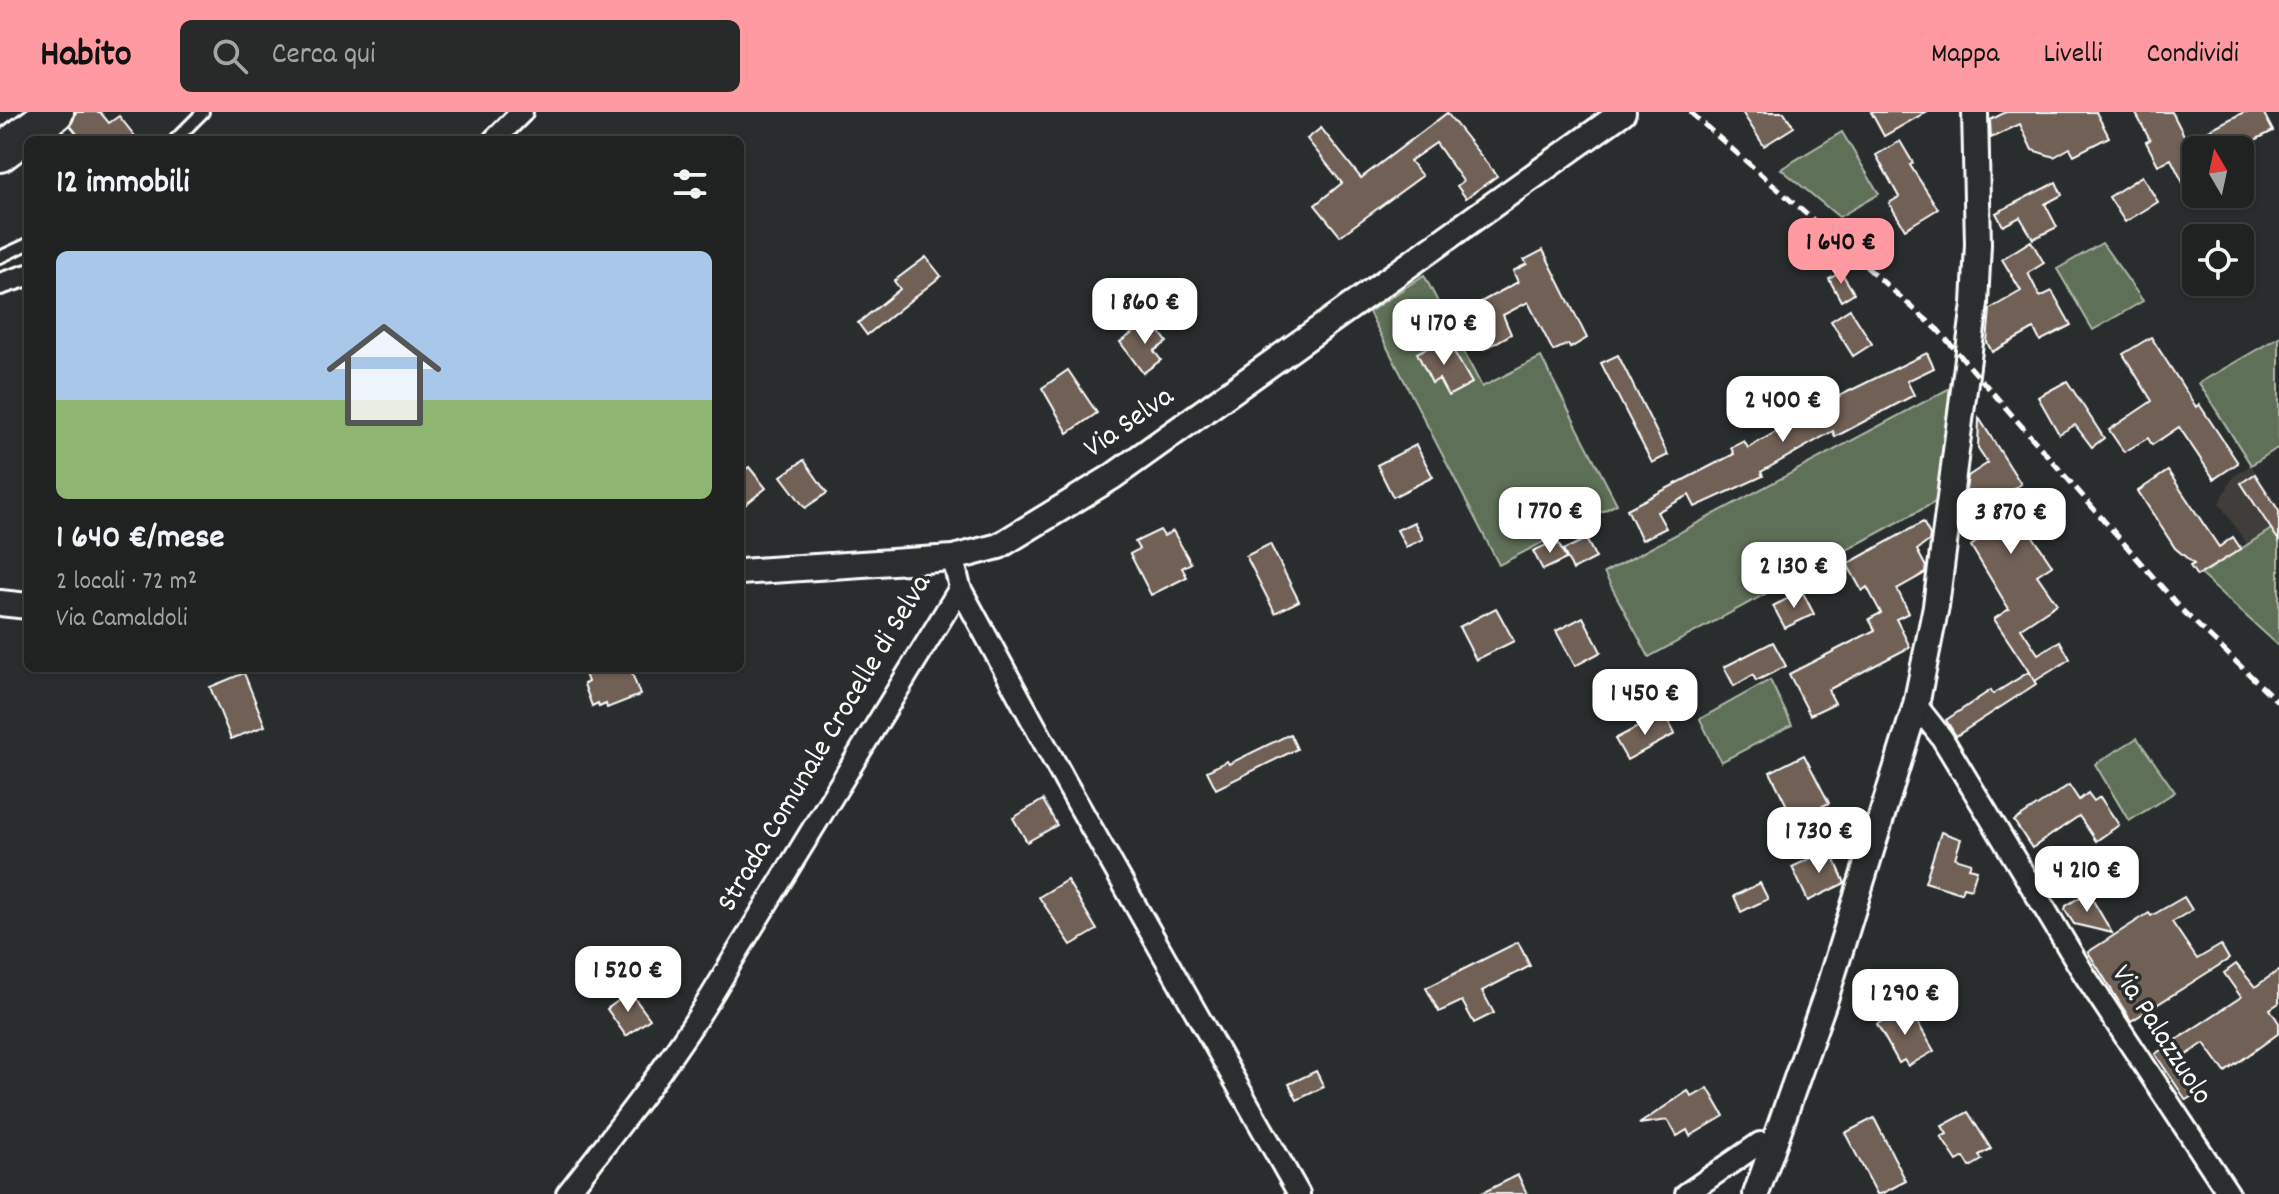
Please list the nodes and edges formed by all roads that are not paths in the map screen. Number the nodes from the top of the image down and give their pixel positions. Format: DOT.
graph roads {
  1 [pos="55,112"];
  2 [pos="203,112"];
  3 [pos="522,112"];
  4 [pos="1623,112"];
  5 [pos="1975,112"];
  6 [pos="179,136"];
  7 [pos="498,136"];
  8 [pos="0,153"];
  9 [pos="24,246"];
  10 [pos="0,257"];
  11 [pos="24,276"];
  12 [pos="0,284"];
  13 [pos="953,558"];
  14 [pos="744,572"];
  15 [pos="960,588"];
  16 [pos="0,603"];
  17 [pos="24,606"];
  18 [pos="1916,705"];
  19 [pos="1774,1145"];
  20 [pos="567,1194"];
  21 [pos="1299,1194"];
  22 [pos="1686,1194"];
  23 [pos="1756,1194"];
  24 [pos="2229,1194"];
  1 -- 8 [label="highway"];
  2 -- 6 [label="lane"];
  3 -- 7 [label="street"];
  4 -- 13 [label="street, Via Selva"];
  5 -- 18 [label="street"];
  9 -- 10 [label="lane"];
  11 -- 12 [label="street"];
  13 -- 14 [label="street, Via Selva"];
  13 -- 15 [label="street, Strada Comunale Crocelle di Selva"];
  15 -- 20 [label="street, Strada Comunale Crocelle di Selva"];
  15 -- 21 [label="street"];
  16 -- 17 [label="street"];
  18 -- 19 [label="street"];
  18 -- 24 [label="street, Via Palazzuolo"];
  19 -- 22 [label="street"];
  19 -- 23 [label="street"];
}
